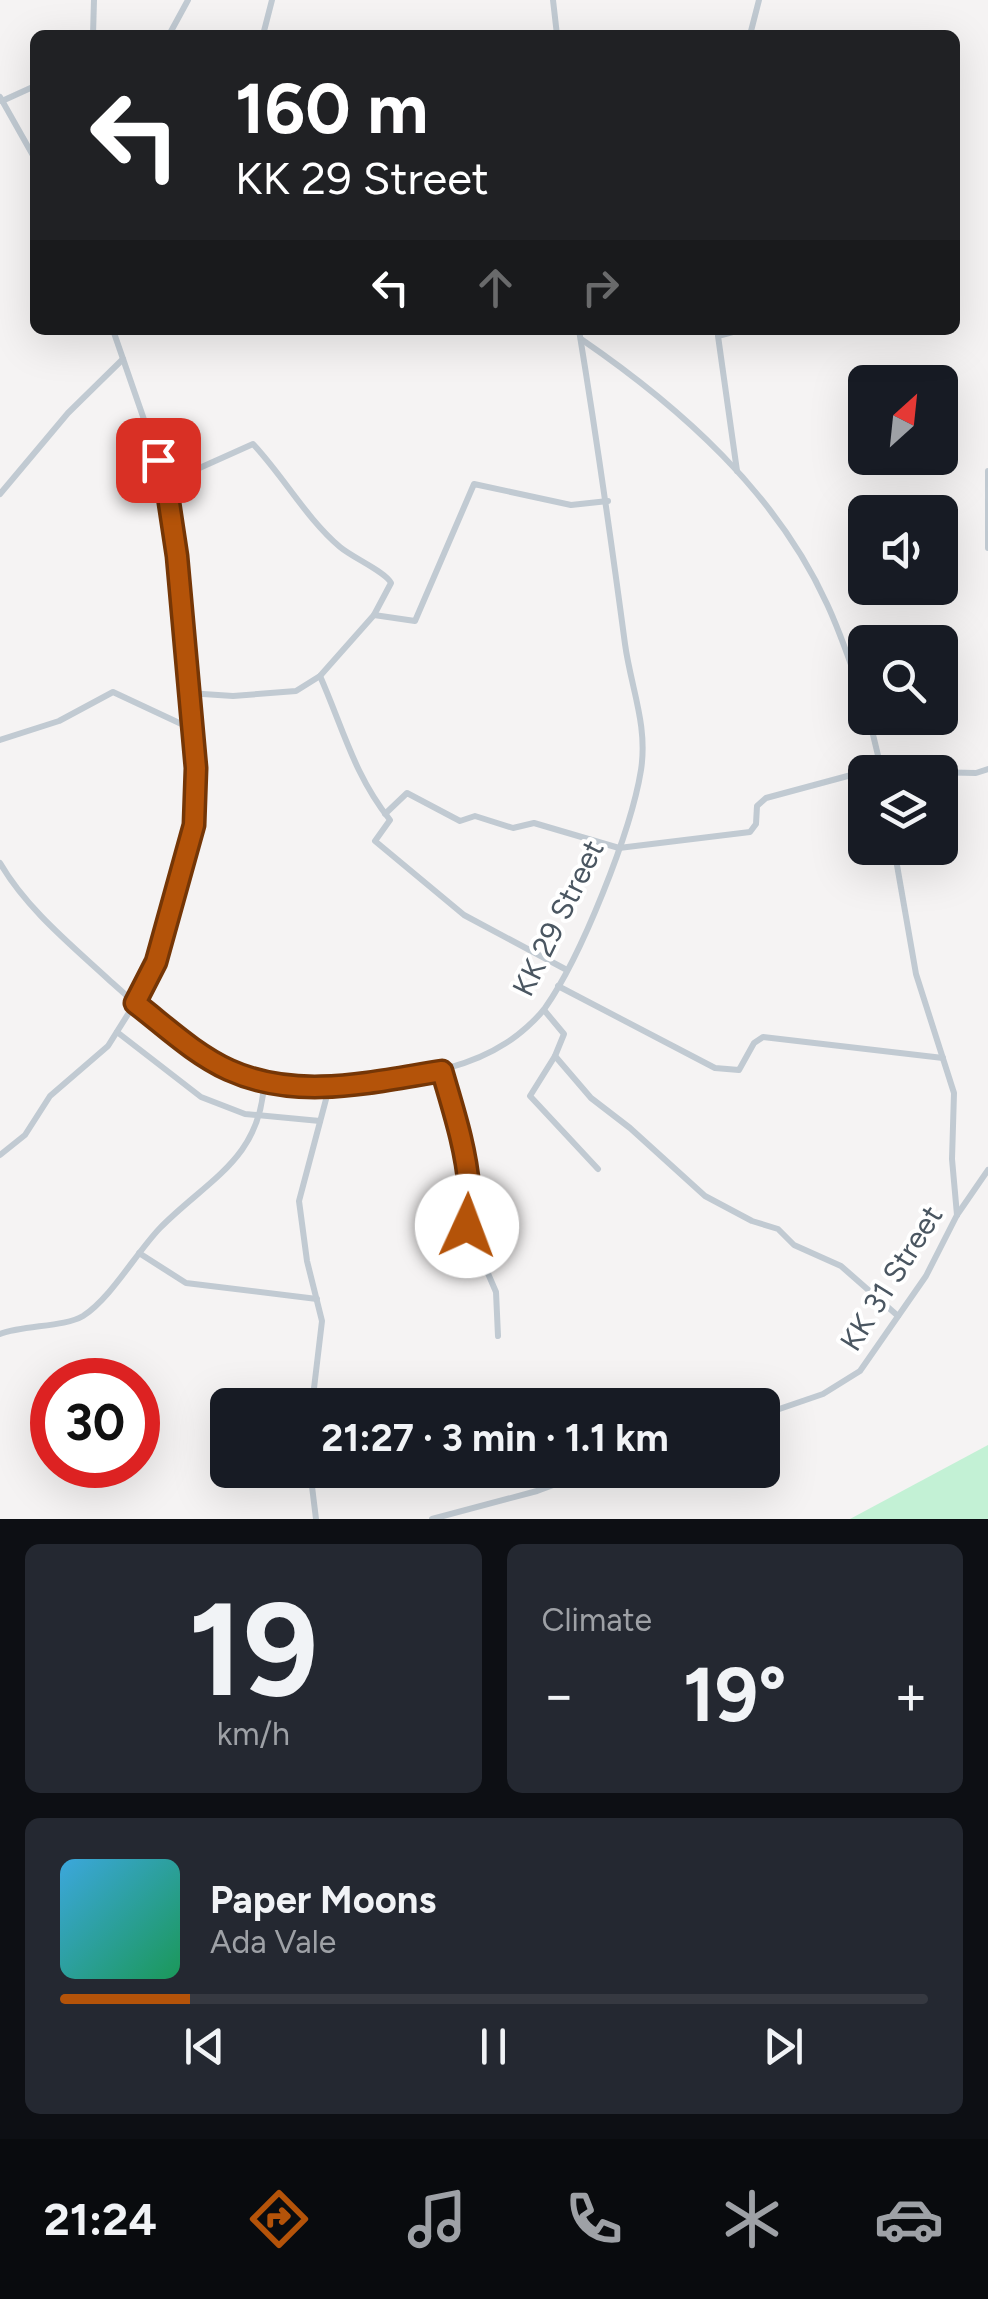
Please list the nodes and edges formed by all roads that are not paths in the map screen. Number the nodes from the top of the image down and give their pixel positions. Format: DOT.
graph roads {
  1 [pos="94,0"];
  2 [pos="188,0"];
  3 [pos="272,0"];
  4 [pos="553,0"];
  5 [pos="759,0"];
  6 [pos="93,30"];
  7 [pos="173,30"];
  8 [pos="264,30"];
  9 [pos="556,30"];
  10 [pos="751,30"];
  11 [pos="30,88"];
  12 [pos="1,99"];
  13 [pos="30,149"];
  14 [pos="116,335"];
  15 [pos="580,335"];
  16 [pos="581,335"];
  17 [pos="717,335"];
  18 [pos="123,359"];
  19 [pos="737,471"];
  20 [pos="988,471"];
  21 [pos="166,483"];
  22 [pos="0,494"];
  23 [pos="608,502"];
  24 [pos="988,548"];
  25 [pos="374,614"];
  26 [pos="848,658"];
  27 [pos="320,676"];
  28 [pos="188,693"];
  29 [pos="190,728"];
  30 [pos="0,740"];
  31 [pos="988,769"];
  32 [pos="958,773"];
  33 [pos="848,778"];
  34 [pos="385,814"];
  35 [pos="619,848"];
  36 [pos="0,863"];
  37 [pos="897,865"];
  38 [pos="566,969"];
  39 [pos="558,986"];
  40 [pos="135,1003"];
  41 [pos="544,1010"];
  42 [pos="117,1032"];
  43 [pos="556,1056"];
  44 [pos="944,1058"];
  45 [pos="442,1071"];
  46 [pos="264,1082"];
  47 [pos="329,1088"];
  48 [pos="260,1115"];
  49 [pos="320,1121"];
  50 [pos="0,1155"];
  51 [pos="598,1169"];
  52 [pos="988,1170"];
  53 [pos="957,1215"];
  54 [pos="140,1253"];
  55 [pos="316,1298"];
  56 [pos="898,1316"];
  57 [pos="0,1334"];
  58 [pos="498,1336"];
  59 [pos="313,1388"];
  60 [pos="780,1409"];
  61 [pos="312,1488"];
  62 [pos="545,1488"];
  63 [pos="316,1519"];
  64 [pos="432,1519"];
  1 -- 6 [label="street"];
  2 -- 7 [label="street"];
  3 -- 8 [label="street"];
  4 -- 9 [label="street"];
  5 -- 10 [label="street"];
  11 -- 12 [label="street"];
  12 -- 13 [label="street"];
  14 -- 18 [label="street"];
  15 -- 23 [label="street, KK 29 Street"];
  16 -- 19 [label="street"];
  17 -- 19 [label="street"];
  18 -- 21 [label="street"];
  18 -- 22 [label="street"];
  19 -- 26 [label="street"];
  20 -- 24 [label="street"];
  21 -- 25 [label="street"];
  21 -- 28 [label="street"];
  23 -- 25 [label="street"];
  23 -- 35 [label="street, KK 29 Street"];
  25 -- 27 [label="street"];
  27 -- 28 [label="street"];
  27 -- 34 [label="street"];
  28 -- 29 [label="street"];
  29 -- 30 [label="street"];
  29 -- 40 [label="street"];
  31 -- 32 [label="street"];
  33 -- 35 [label="street"];
  34 -- 35 [label="street"];
  34 -- 38 [label="street"];
  35 -- 38 [label="street, KK 29 Street"];
  36 -- 40 [label="street, KK 29 Street"];
  37 -- 44 [label="street"];
  38 -- 39 [label="street, KK 29 Street"];
  39 -- 41 [label="street, KK 29 Street"];
  39 -- 44 [label="street"];
  40 -- 42 [label="street"];
  40 -- 46 [label="street, KK 29 Street"];
  41 -- 43 [label="street"];
  41 -- 45 [label="street, KK 29 Street"];
  42 -- 48 [label="street"];
  42 -- 50 [label="street"];
  43 -- 51 [label="street"];
  43 -- 56 [label="street"];
  44 -- 53 [label="street"];
  45 -- 47 [label="street, KK 29 Street"];
  45 -- 58 [label="street"];
  46 -- 47 [label="street, KK 29 Street"];
  46 -- 48 [label="street"];
  47 -- 49 [label="street"];
  48 -- 49 [label="street"];
  48 -- 54 [label="street"];
  49 -- 55 [label="street"];
  52 -- 53 [label="street, KK 31 Street"];
  53 -- 56 [label="street, KK 31 Street"];
  54 -- 55 [label="street"];
  54 -- 57 [label="street"];
  55 -- 59 [label="street"];
  56 -- 60 [label="street, KK 31 Street"];
  61 -- 63 [label="street"];
  62 -- 64 [label="street"];
}
